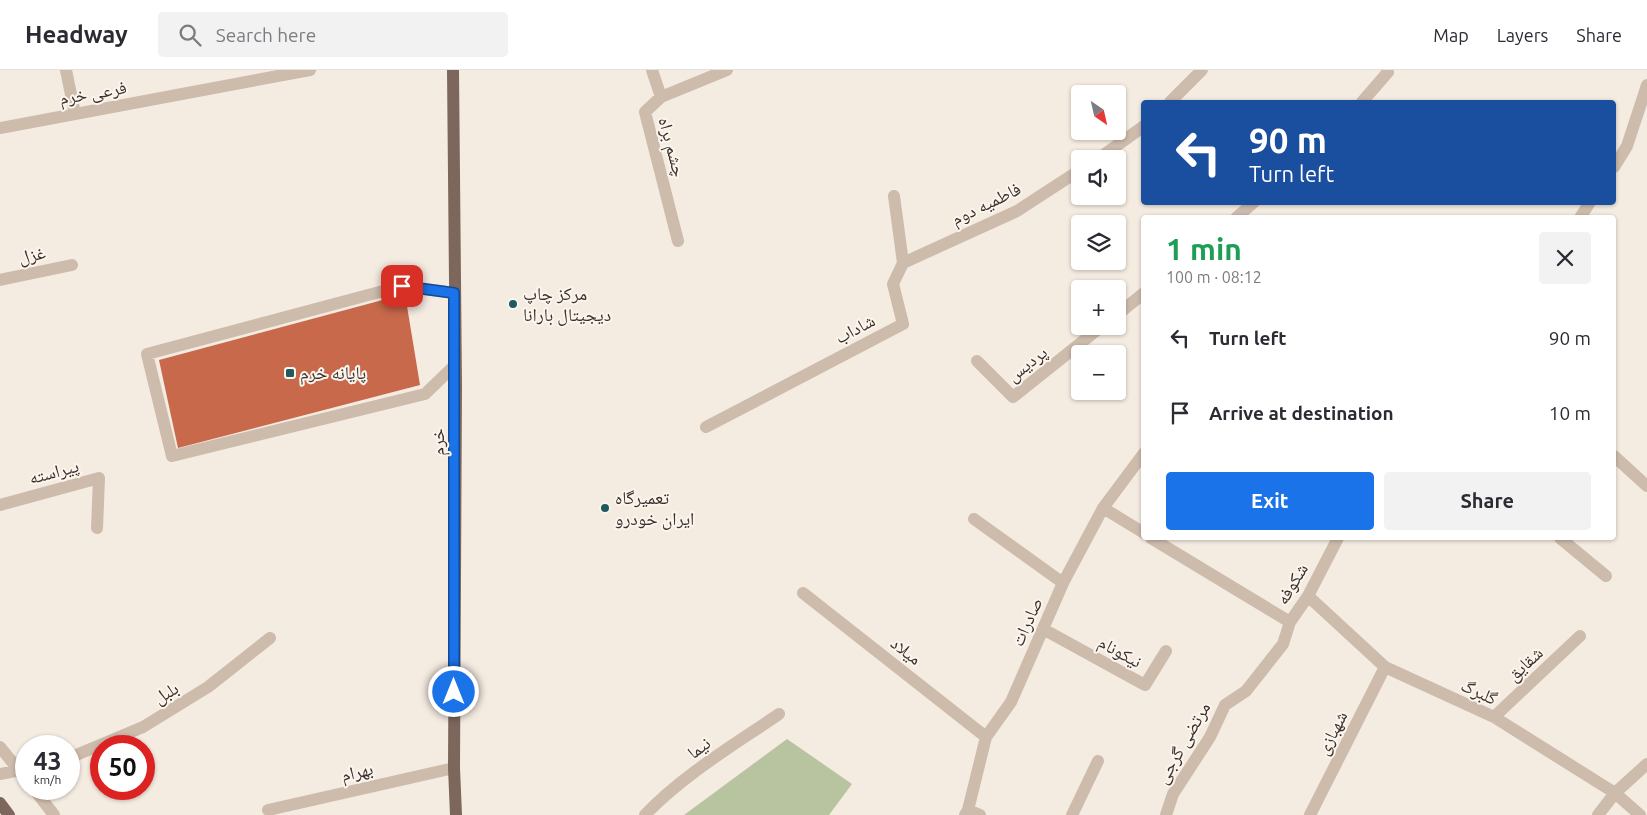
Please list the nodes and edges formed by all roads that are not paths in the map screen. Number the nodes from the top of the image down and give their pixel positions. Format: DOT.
graph roads {
  1 [pos="66,70"];
  2 [pos="310,70"];
  3 [pos="453,70"];
  4 [pos="652,70"];
  5 [pos="727,70"];
  6 [pos="1202,70"];
  7 [pos="1387,70"];
  8 [pos="261,75"];
  9 [pos="1647,85"];
  10 [pos="661,97"];
  11 [pos="1172,100"];
  12 [pos="1364,100"];
  13 [pos="75,114"];
  14 [pos="0,128"];
  15 [pos="1141,128"];
  16 [pos="1111,150"];
  17 [pos="1616,164"];
  18 [pos="1071,176"];
  19 [pos="894,196"];
  20 [pos="1251,205"];
  21 [pos="1239,215"];
  22 [pos="678,241"];
  23 [pos="903,263"];
  24 [pos="72,265"];
  25 [pos="0,280"];
  26 [pos="454,293"];
  27 [pos="1141,295"];
  28 [pos="1126,308"];
  29 [pos="1091,335"];
  30 [pos="977,361"];
  31 [pos="455,365"];
  32 [pos="706,427"];
  33 [pos="1141,458"];
  34 [pos="1616,458"];
  35 [pos="1647,486"];
  36 [pos="0,505"];
  37 [pos="1102,508"];
  38 [pos="974,519"];
  39 [pos="97,528"];
  40 [pos="1141,531"];
  41 [pos="1154,540"];
  42 [pos="1337,540"];
  43 [pos="1562,540"];
  44 [pos="1606,576"];
  45 [pos="1063,583"];
  46 [pos="803,593"];
  47 [pos="1308,596"];
  48 [pos="1290,622"];
  49 [pos="1043,629"];
  50 [pos="1580,636"];
  51 [pos="270,638"];
  52 [pos="1166,651"];
  53 [pos="1385,667"];
  54 [pos="779,714"];
  55 [pos="1494,717"];
  56 [pos="986,737"];
  57 [pos="0,746"];
  58 [pos="80,753"];
  59 [pos="1098,761"];
  60 [pos="15,763"];
  61 [pos="1647,764"];
  62 [pos="454,768"];
  63 [pos="15,773"];
  64 [pos="0,774"];
  65 [pos="1615,793"];
  66 [pos="42,800"];
  67 [pos="0,803"];
  68 [pos="268,810"];
  69 [pos="966,812"];
  70 [pos="9,815"];
  71 [pos="54,815"];
  72 [pos="456,815"];
  73 [pos="645,815"];
  74 [pos="980,815"];
  75 [pos="1072,815"];
  76 [pos="1166,815"];
  77 [pos="1310,815"];
  78 [pos="1598,815"];
  79 [pos="1640,815"];
  1 -- 13 [label="street"];
  2 -- 8 [label="street, فرعی خرم"];
  3 -- 26 [label="main road, خرم"];
  4 -- 10 [label="street, چشم براه"];
  5 -- 10 [label="street"];
  6 -- 11 [label="street"];
  7 -- 12 [label="street"];
  8 -- 13 [label="street, فرعی خرم"];
  9 -- 17 [label="street"];
  10 -- 22 [label="street, چشم براه"];
  13 -- 14 [label="street, فرعی خرم"];
  15 -- 16 [label="street"];
  18 -- 23 [label="street, فاطمیه دوم"];
  19 -- 23 [label="street"];
  20 -- 21 [label="street"];
  23 -- 32 [label="street, شاداب"];
  24 -- 25 [label="street, غزل"];
  26 -- 31 [label="main road, خرم"];
  26 -- 31 [label="street"];
  27 -- 28 [label="street"];
  29 -- 30 [label="street, پردیس"];
  31 -- 62 [label="main road, خرم"];
  33 -- 37 [label="street, صادرات"];
  34 -- 35 [label="street"];
  36 -- 39 [label="street, پیراسته"];
  37 -- 40 [label="street"];
  37 -- 45 [label="street, صادرات"];
  38 -- 45 [label="street"];
  41 -- 48 [label="street"];
  42 -- 47 [label="street, شکوفه"];
  43 -- 44 [label="street"];
  45 -- 49 [label="street, صادرات"];
  46 -- 56 [label="street, میلاد"];
  47 -- 48 [label="street, شکوفه"];
  47 -- 53 [label="street, گلبرگ"];
  48 -- 76 [label="street, مرتضی گرجی"];
  49 -- 52 [label="street, نیکونام"];
  49 -- 56 [label="street, صادرات"];
  50 -- 55 [label="street, شقایق"];
  51 -- 58 [label="street, بلبل"];
  53 -- 55 [label="street, گلبرگ"];
  53 -- 77 [label="street, شهبازی"];
  54 -- 73 [label="street, نیما"];
  55 -- 65 [label="street, گلبرگ"];
  56 -- 69 [label="street, صادرات"];
  57 -- 60 [label="street"];
  59 -- 75 [label="street"];
  61 -- 65 [label="street"];
  62 -- 68 [label="street, بهرام"];
  62 -- 72 [label="main road, خرم"];
  63 -- 64 [label="street"];
  65 -- 78 [label="street"];
  65 -- 79 [label="street, گلبرگ"];
  66 -- 71 [label="street"];
  67 -- 70 [label="main road"];
  69 -- 74 [label="street"];
}
